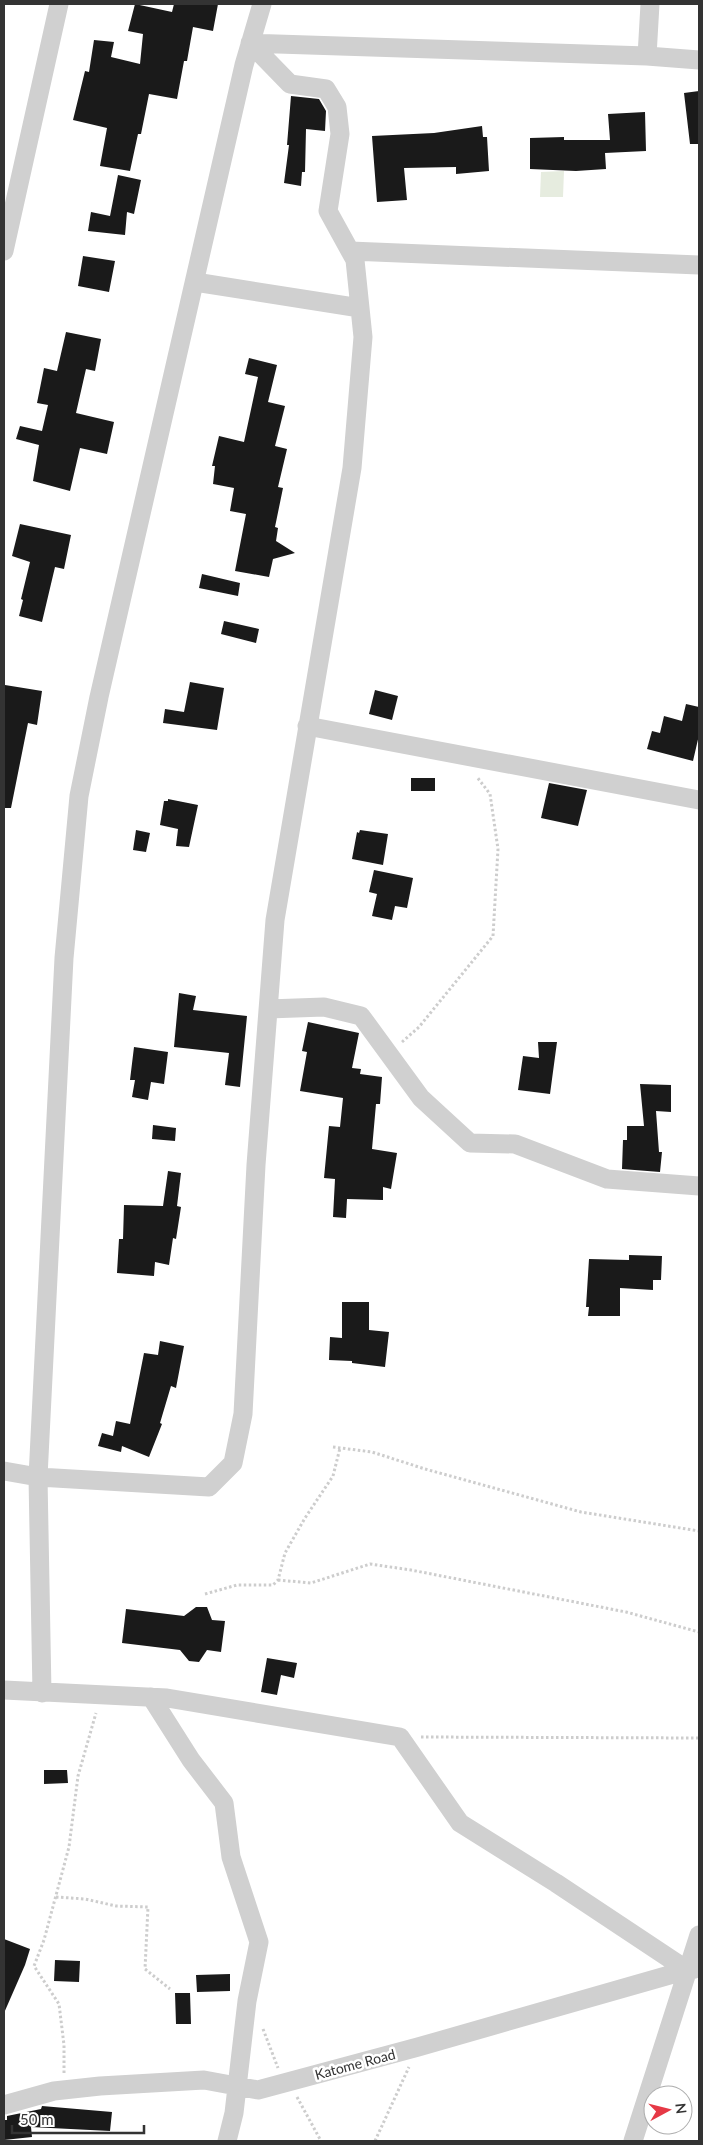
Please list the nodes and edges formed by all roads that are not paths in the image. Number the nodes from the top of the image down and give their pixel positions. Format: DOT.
graph roads {
  1 [pos="60,4"];
  2 [pos="262,4"];
  3 [pos="650,4"];
  4 [pos="250,43"];
  5 [pos="647,56"];
  6 [pos="699,60"];
  7 [pos="350,250"];
  8 [pos="4,251"];
  9 [pos="699,265"];
  10 [pos="195,282"];
  11 [pos="360,308"];
  12 [pos="308,726"];
  13 [pos="699,800"];
  14 [pos="268,1009"];
  15 [pos="699,1186"];
  16 [pos="4,1471"];
  17 [pos="38,1477"];
  18 [pos="4,1690"];
  19 [pos="42,1692"];
  20 [pos="151,1697"];
  21 [pos="699,1935"];
  22 [pos="693,1970"];
  23 [pos="238,2086"];
  24 [pos="4,2104"];
  25 [pos="227,2141"];
  26 [pos="633,2141"];
  1 -- 8 [label="street"];
  2 -- 4 [label="street"];
  3 -- 5 [label="street"];
  4 -- 5 [label="street"];
  4 -- 7 [label="street"];
  4 -- 10 [label="street"];
  5 -- 6 [label="street"];
  7 -- 9 [label="street"];
  7 -- 11 [label="street"];
  10 -- 11 [label="street"];
  10 -- 17 [label="street"];
  11 -- 12 [label="street"];
  12 -- 13 [label="street"];
  12 -- 14 [label="street"];
  14 -- 15 [label="street"];
  14 -- 17 [label="street"];
  16 -- 17 [label="street"];
  17 -- 19 [label="street"];
  18 -- 19 [label="street"];
  19 -- 20 [label="street"];
  20 -- 22 [label="street"];
  20 -- 23 [label="street"];
  21 -- 22 [label="street"];
  22 -- 23 [label="street, Katome Road"];
  22 -- 26 [label="street"];
  23 -- 24 [label="street, Katome Road"];
  23 -- 25 [label="street"];
}
